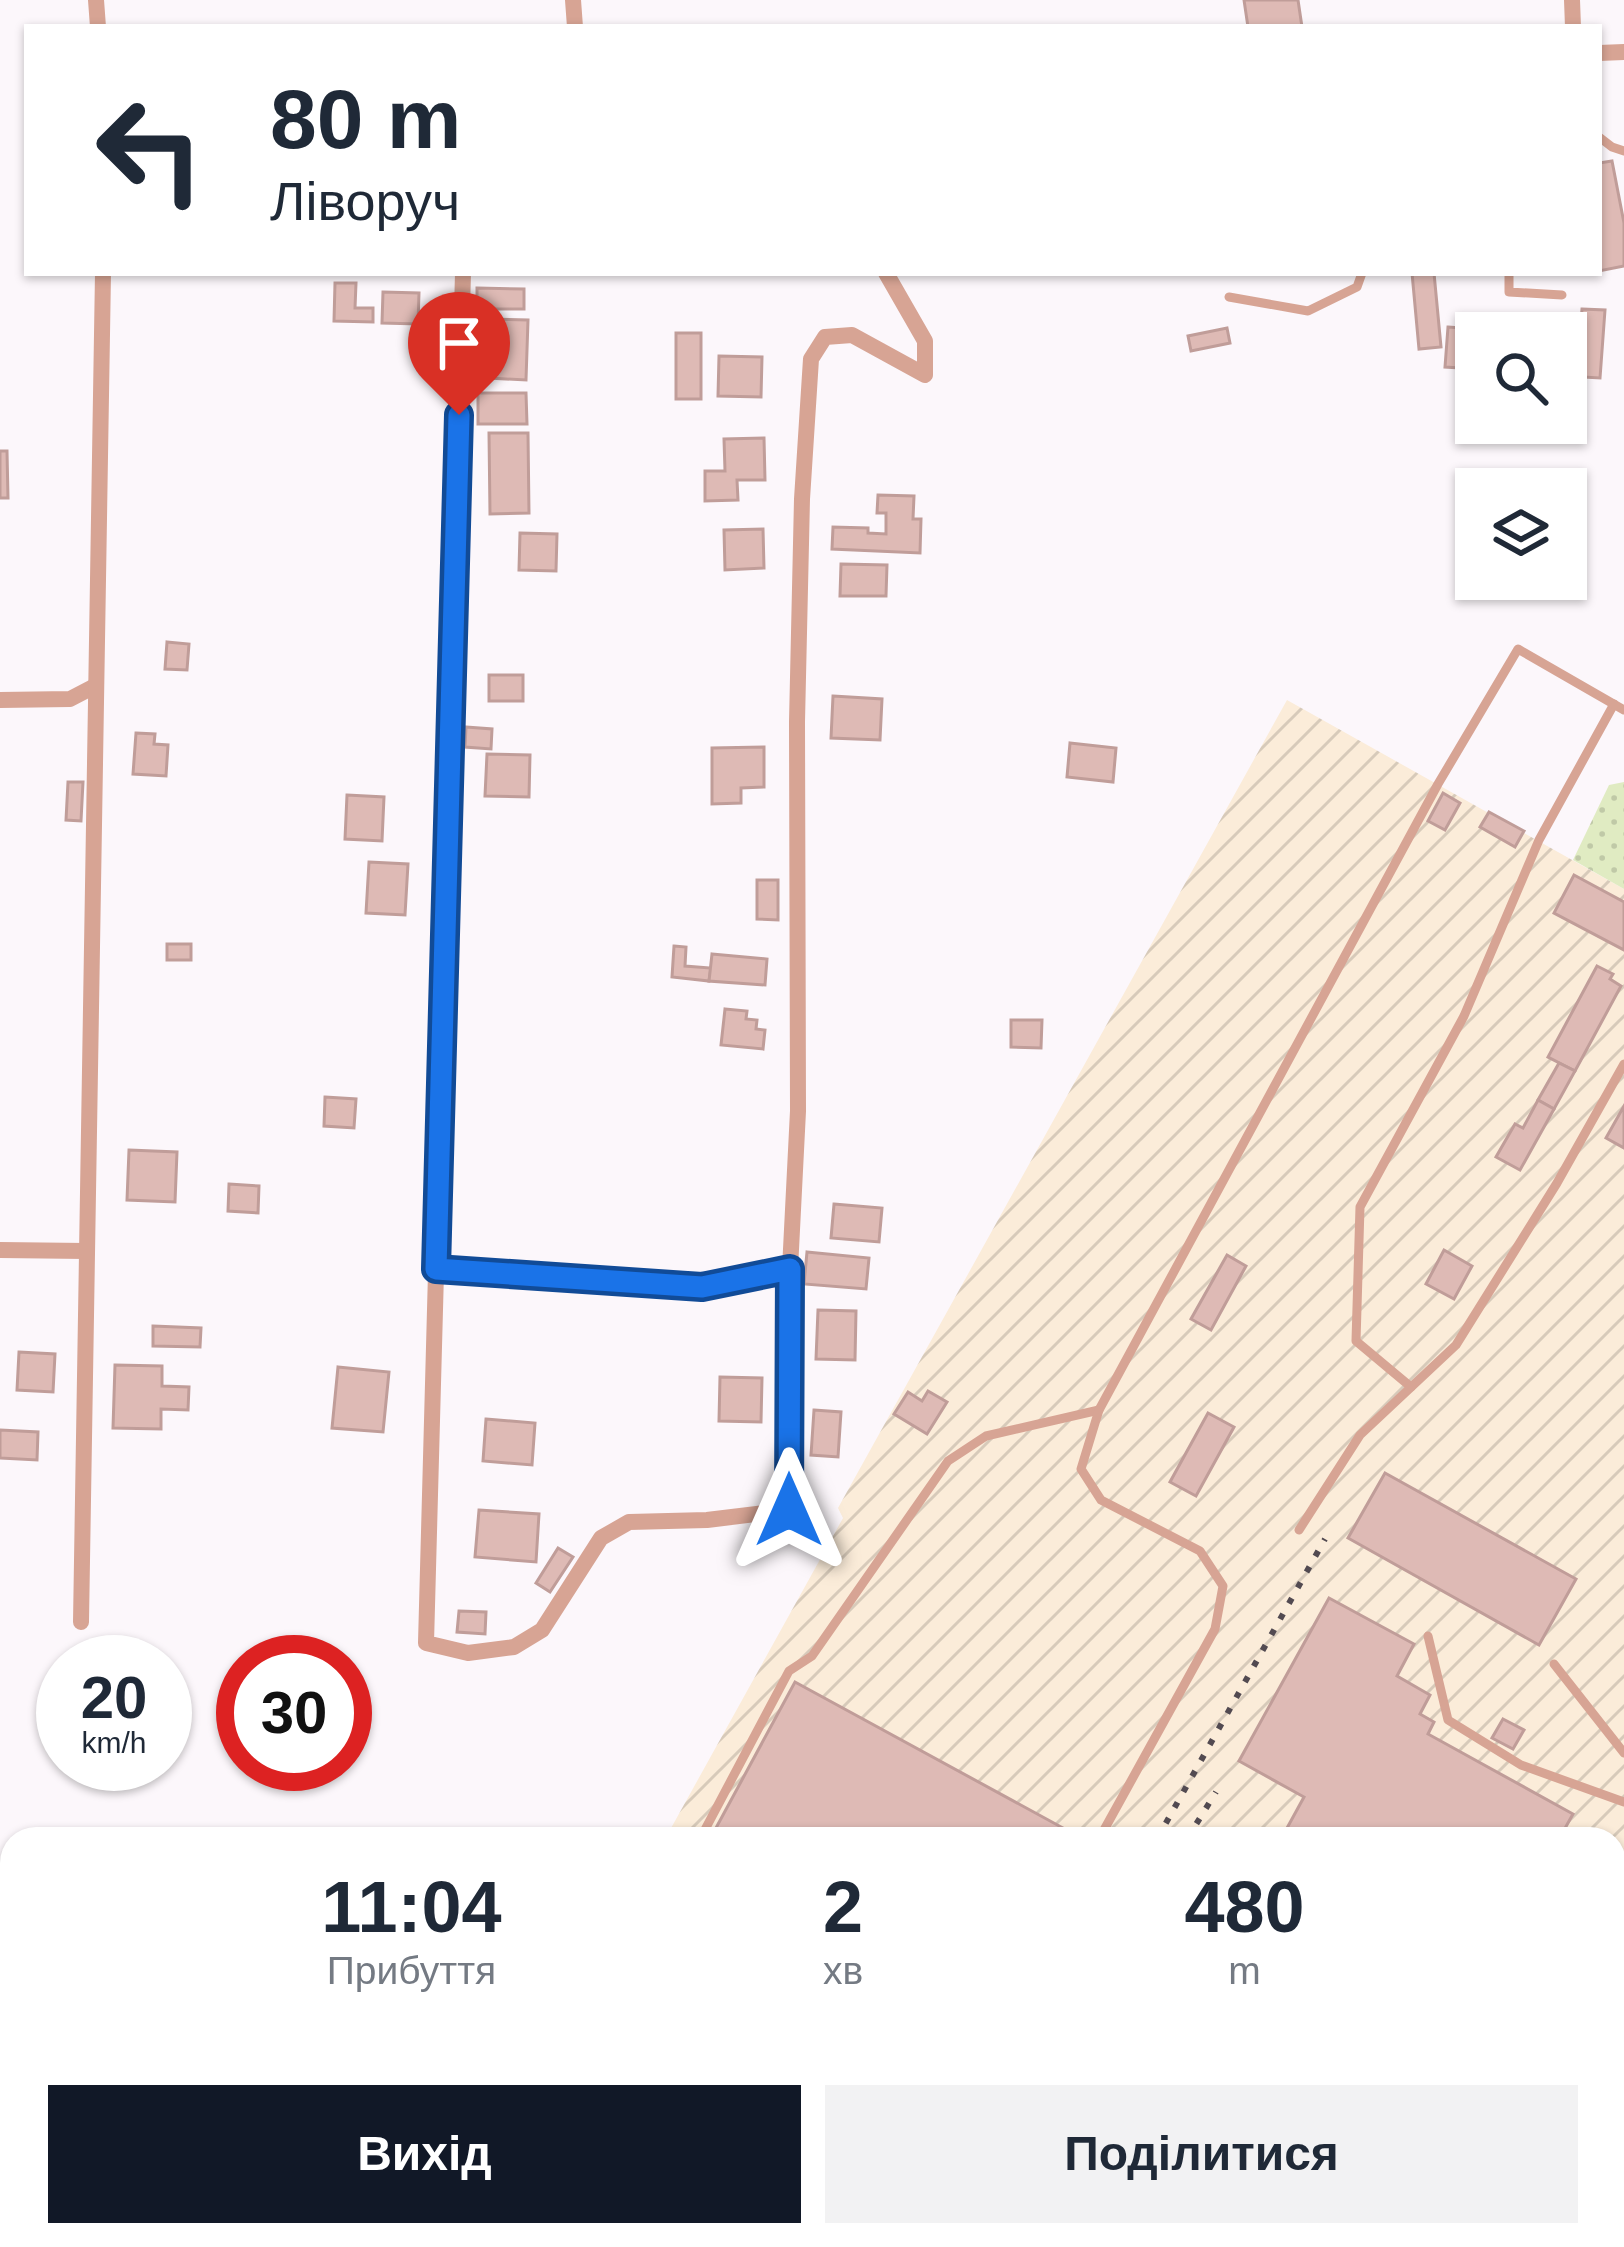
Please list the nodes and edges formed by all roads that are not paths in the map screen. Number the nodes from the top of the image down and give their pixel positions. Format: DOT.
graph roads {
  1 [pos="104,276"];
  2 [pos="463,276"];
  3 [pos="888,276"];
  4 [pos="1361,276"];
  5 [pos="1509,276"];
  6 [pos="1562,295"];
  7 [pos="1229,297"];
  8 [pos="94,686"];
  9 [pos="0,700"];
  10 [pos="1619,707"];
  11 [pos="1624,1064"];
  12 [pos="0,1250"];
  13 [pos="86,1251"];
  14 [pos="436,1269"];
  15 [pos="790,1269"];
  16 [pos="1411,1387"];
  17 [pos="1099,1410"];
  18 [pos="1299,1530"];
  19 [pos="81,1622"];
  20 [pos="1428,1636"];
  21 [pos="1554,1664"];
  22 [pos="1624,1753"];
  23 [pos="1624,1802"];
  24 [pos="706,1827"];
  25 [pos="1107,1827"];
  1 -- 8 [label="street"];
  2 -- 14 [label="street"];
  3 -- 15 [label="street"];
  4 -- 7 [label="lane"];
  5 -- 6 [label="lane"];
  8 -- 9 [label="street"];
  8 -- 13 [label="street"];
  10 -- 16 [label="lane"];
  10 -- 17 [label="lane"];
  11 -- 16 [label="lane"];
  12 -- 13 [label="street"];
  13 -- 19 [label="street"];
  14 -- 15 [label="street"];
  14 -- 15 [label="street"];
  16 -- 18 [label="lane"];
  17 -- 24 [label="lane"];
  17 -- 25 [label="lane"];
  20 -- 23 [label="lane"];
  21 -- 22 [label="lane"];
}
